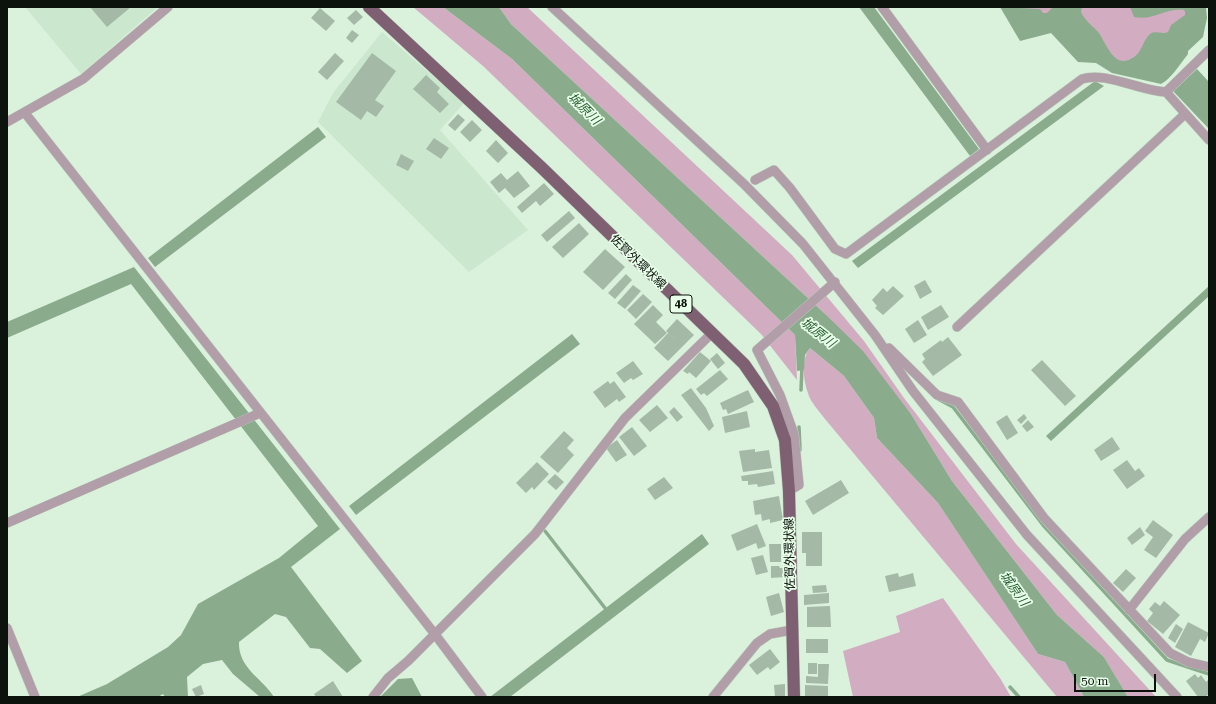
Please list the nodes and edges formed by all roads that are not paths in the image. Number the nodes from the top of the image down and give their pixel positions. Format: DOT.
graph roads {
  1 [pos="168,7"];
  2 [pos="369,7"];
  3 [pos="882,7"];
  4 [pos="556,9"];
  5 [pos="1209,50"];
  6 [pos="1166,92"];
  7 [pos="25,113"];
  8 [pos="1185,114"];
  9 [pos="7,122"];
  10 [pos="1209,140"];
  11 [pos="987,150"];
  12 [pos="755,180"];
  13 [pos="835,282"];
  14 [pos="957,327"];
  15 [pos="712,334"];
  16 [pos="875,335"];
  17 [pos="260,413"];
  18 [pos="789,491"];
  19 [pos="1209,517"];
  20 [pos="7,523"];
  21 [pos="1129,610"];
  22 [pos="7,628"];
  23 [pos="792,630"];
  24 [pos="434,633"];
  25 [pos="1209,667"];
  26 [pos="35,697"];
  27 [pos="373,697"];
  28 [pos="482,697"];
  29 [pos="712,697"];
  30 [pos="794,697"];
  31 [pos="1177,697"];
  1 -- 7 [label="street"];
  2 -- 15 [label="main road, 佐賀外環状線 / 48"];
  3 -- 11 [label="street"];
  4 -- 13 [label="street"];
  5 -- 6 [label="street"];
  6 -- 8 [label="street"];
  6 -- 11 [label="street"];
  7 -- 9 [label="street"];
  7 -- 17 [label="street"];
  8 -- 10 [label="street"];
  8 -- 14 [label="street"];
  11 -- 12 [label="street"];
  13 -- 16 [label="street"];
  13 -- 18 [label="street"];
  15 -- 18 [label="main road, 佐賀外環状線 / 48"];
  15 -- 24 [label="street"];
  16 -- 21 [label="street"];
  16 -- 31 [label="street"];
  17 -- 20 [label="street"];
  17 -- 24 [label="street"];
  18 -- 23 [label="main road, 佐賀外環状線 / 48"];
  19 -- 21 [label="street"];
  21 -- 25 [label="street"];
  22 -- 26 [label="street"];
  23 -- 29 [label="street"];
  23 -- 30 [label="main road, 佐賀外環状線 / 48"];
  24 -- 27 [label="street"];
  24 -- 28 [label="street"];
}
